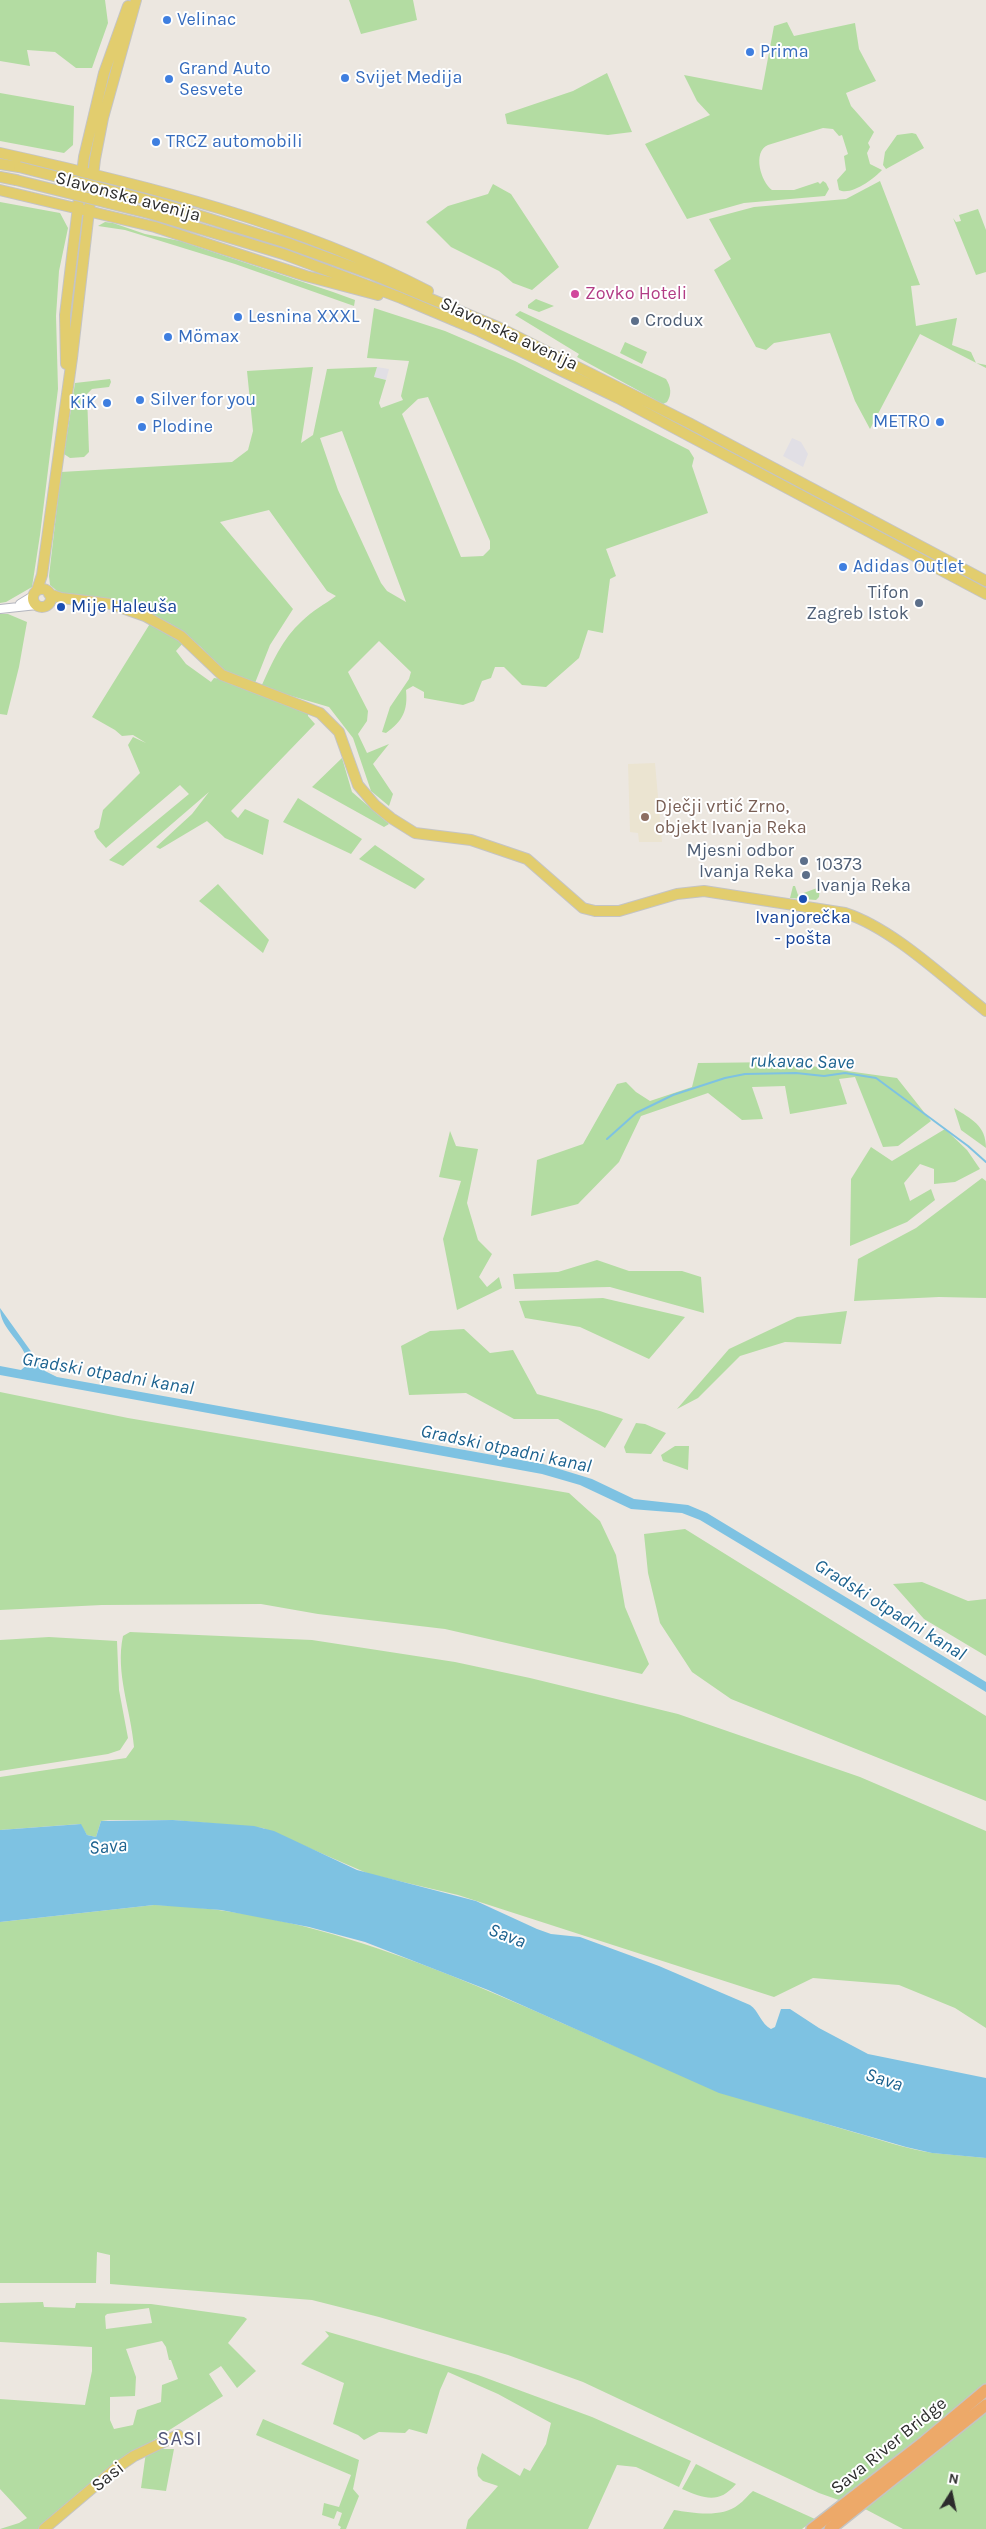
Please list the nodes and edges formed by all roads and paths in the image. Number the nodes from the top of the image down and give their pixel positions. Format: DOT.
graph roads {
  1 [pos="130,0"];
  2 [pos="136,0"];
  3 [pos="0,153"];
  4 [pos="0,164"];
  5 [pos="82,171"];
  6 [pos="93,173"];
  7 [pos="0,177"];
  8 [pos="0,190"];
  9 [pos="78,208"];
  10 [pos="89,210"];
  11 [pos="401,298"];
  12 [pos="458,310"];
  13 [pos="68,378"];
  14 [pos="42,575"];
  15 [pos="986,582"];
  16 [pos="48,593"];
  17 [pos="986,594"];
  18 [pos="38,599"];
  19 [pos="82,600"];
  20 [pos="3,609"];
  21 [pos="986,1011"];
  22 [pos="986,2390"];
  23 [pos="986,2405"];
  24 [pos="178,2435"];
  25 [pos="44,2529"];
  26 [pos="812,2529"];
  27 [pos="830,2529"];
  1 -- 5 [label="main road"];
  2 -- 6 [label="main road"];
  3 -- 5 [label="main road"];
  4 -- 12 [label="main road, Slavonska avenija, bridge"];
  5 -- 6 [label="main road"];
  5 -- 9 [label="main road"];
  6 -- 10 [label="main road"];
  6 -- 12 [label="main road"];
  7 -- 11 [label="main road, Slavonska avenija, bridge"];
  8 -- 9 [label="main road"];
  9 -- 10 [label="main road"];
  9 -- 13 [label="main road"];
  10 -- 11 [label="main road"];
  10 -- 13 [label="main road"];
  11 -- 17 [label="main road, Slavonska avenija"];
  12 -- 15 [label="main road, Slavonska avenija"];
  13 -- 14 [label="main road"];
  14 -- 16 [label="main road"];
  14 -- 18 [label="main road"];
  16 -- 18 [label="main road"];
  16 -- 19 [label="main road"];
  18 -- 19 [label="main road"];
  18 -- 20 [label="street"];
  19 -- 21 [label="main road"];
  22 -- 26 [label="highway, Sava River Bridge"];
  23 -- 27 [label="highway, Sava River Bridge"];
  24 -- 25 [label="main road, Sasi"];
}
